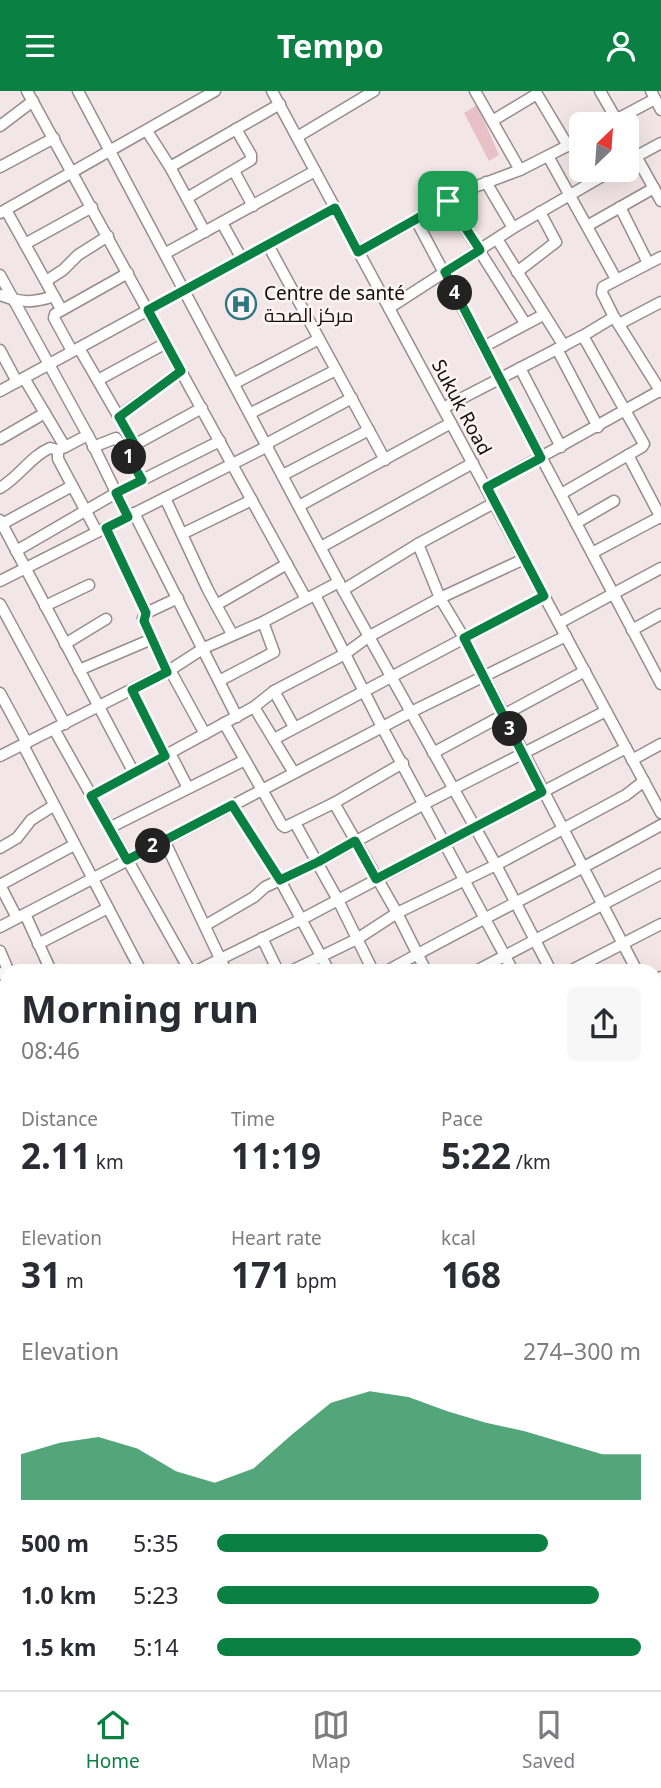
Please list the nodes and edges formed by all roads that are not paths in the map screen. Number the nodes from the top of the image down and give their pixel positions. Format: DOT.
graph roads {
  1 [pos="78,91"];
  2 [pos="215,91"];
  3 [pos="272,91"];
  4 [pos="374,91"];
  5 [pos="475,91"];
  6 [pos="600,91"];
  7 [pos="538,92"];
  8 [pos="30,94"];
  9 [pos="653,95"];
  10 [pos="355,96"];
  11 [pos="279,104"];
  12 [pos="661,110"];
  13 [pos="609,112"];
  14 [pos="629,112"];
  15 [pos="492,121"];
  16 [pos="0,126"];
  17 [pos="236,129"];
  18 [pos="147,131"];
  19 [pos="297,137"];
  20 [pos="54,138"];
  21 [pos="661,143"];
  22 [pos="568,146"];
  23 [pos="111,151"];
  24 [pos="639,155"];
  25 [pos="548,156"];
  26 [pos="0,167"];
  27 [pos="170,167"];
  28 [pos="639,168"];
  29 [pos="234,170"];
  30 [pos="315,170"];
  31 [pos="520,170"];
  32 [pos="73,172"];
  33 [pos="486,182"];
  34 [pos="593,182"];
  35 [pos="654,188"];
  36 [pos="570,195"];
  37 [pos="187,198"];
  38 [pos="448,201"];
  39 [pos="661,201"];
  40 [pos="253,206"];
  41 [pos="92,207"];
  42 [pos="620,207"];
  43 [pos="335,208"];
  44 [pos="3,212"];
  45 [pos="540,212"];
  46 [pos="416,219"];
  47 [pos="222,223"];
  48 [pos="587,226"];
  49 [pos="513,228"];
  50 [pos="205,232"];
  51 [pos="108,236"];
  52 [pos="497,239"];
  53 [pos="25,244"];
  54 [pos="268,245"];
  55 [pos="480,250"];
  56 [pos="358,252"];
  57 [pos="166,253"];
  58 [pos="661,257"];
  59 [pos="242,259"];
  60 [pos="649,263"];
  61 [pos="445,272"];
  62 [pos="517,272"];
  63 [pos="128,273"];
  64 [pos="0,275"];
  65 [pos="617,279"];
  66 [pos="46,281"];
  67 [pos="186,290"];
  68 [pos="0,296"];
  69 [pos="54,296"];
  70 [pos="14,300"];
  71 [pos="661,303"];
  72 [pos="389,308"];
  73 [pos="61,309"];
  74 [pos="148,310"];
  75 [pos="543,314"];
  76 [pos="617,321"];
  77 [pos="525,323"];
  78 [pos="583,336"];
  79 [pos="319,339"];
  80 [pos="166,343"];
  81 [pos="483,347"];
  82 [pos="560,348"];
  83 [pos="0,350"];
  84 [pos="76,350"];
  85 [pos="49,364"];
  86 [pos="520,368"];
  87 [pos="336,370"];
  88 [pos="181,371"];
  89 [pos="499,379"];
  90 [pos="21,380"];
  91 [pos="98,380"];
  92 [pos="235,383"];
  93 [pos="0,391"];
  94 [pos="661,391"];
  95 [pos="352,398"];
  96 [pos="202,408"];
  97 [pos="443,408"];
  98 [pos="626,411"];
  99 [pos="45,413"];
  100 [pos="251,413"];
  101 [pos="119,417"];
  102 [pos="451,423"];
  103 [pos="598,426"];
  104 [pos="369,430"];
  105 [pos="88,435"];
  106 [pos="0,439"];
  107 [pos="219,441"];
  108 [pos="267,445"];
  109 [pos="93,447"];
  110 [pos="130,447"];
  111 [pos="561,447"];
  112 [pos="62,449"];
  113 [pos="628,455"];
  114 [pos="541,458"];
  115 [pos="385,460"];
  116 [pos="472,463"];
  117 [pos="232,464"];
  118 [pos="283,475"];
  119 [pos="142,480"];
  120 [pos="72,486"];
  121 [pos="487,487"];
  122 [pos="0,488"];
  123 [pos="116,493"];
  124 [pos="561,494"];
  125 [pos="165,498"];
  126 [pos="252,500"];
  127 [pos="614,501"];
  128 [pos="494,503"];
  129 [pos="299,506"];
  130 [pos="86,512"];
  131 [pos="131,515"];
  132 [pos="661,518"];
  133 [pos="1,522"];
  134 [pos="576,523"];
  135 [pos="102,530"];
  136 [pos="182,534"];
  137 [pos="418,544"];
  138 [pos="321,547"];
  139 [pos="16,551"];
  140 [pos="592,553"];
  141 [pos="524,559"];
  142 [pos="287,564"];
  143 [pos="25,568"];
  144 [pos="661,568"];
  145 [pos="0,581"];
  146 [pos="89,585"];
  147 [pos="341,586"];
  148 [pos="614,594"];
  149 [pos="544,596"];
  150 [pos="311,597"];
  151 [pos="178,598"];
  152 [pos="440,598"];
  153 [pos="0,604"];
  154 [pos="216,605"];
  155 [pos="45,606"];
  156 [pos="146,613"];
  157 [pos="661,614"];
  158 [pos="106,619"];
  159 [pos="262,622"];
  160 [pos="559,623"];
  161 [pos="632,630"];
  162 [pos="233,634"];
  163 [pos="566,636"];
  164 [pos="368,637"];
  165 [pos="464,638"];
  166 [pos="152,639"];
  167 [pos="65,644"];
  168 [pos="204,648"];
  169 [pos="345,654"];
  170 [pos="79,670"];
  171 [pos="169,671"];
  172 [pos="585,671"];
  173 [pos="391,677"];
  174 [pos="483,678"];
  175 [pos="219,681"];
  176 [pos="661,684"];
  177 [pos="132,690"];
  178 [pos="364,690"];
  179 [pos="274,691"];
  180 [pos="0,693"];
  181 [pos="99,707"];
  182 [pos="254,707"];
  183 [pos="4,708"];
  184 [pos="606,711"];
  185 [pos="411,712"];
  186 [pos="504,715"];
  187 [pos="237,717"];
  188 [pos="224,723"];
  189 [pos="60,727"];
  190 [pos="294,727"];
  191 [pos="382,727"];
  192 [pos="205,734"];
  193 [pos="274,739"];
  194 [pos="25,744"];
  195 [pos="661,744"];
  196 [pos="626,748"];
  197 [pos="433,753"];
  198 [pos="168,754"];
  199 [pos="522,755"];
  200 [pos="0,756"];
  201 [pos="632,759"];
  202 [pos="245,760"];
  203 [pos="403,763"];
  204 [pos="134,773"];
  205 [pos="294,773"];
  206 [pos="644,781"];
  207 [pos="188,788"];
  208 [pos="263,789"];
  209 [pos="453,789"];
  210 [pos="542,792"];
  211 [pos="91,796"];
  212 [pos="334,803"];
  213 [pos="424,804"];
  214 [pos="232,805"];
  215 [pos="53,806"];
  216 [pos="661,813"];
  217 [pos="295,823"];
  218 [pos="661,825"];
  219 [pos="108,828"];
  220 [pos="474,828"];
  221 [pos="563,828"];
  222 [pos="164,840"];
  223 [pos="355,841"];
  224 [pos="444,844"];
  225 [pos="74,845"];
  226 [pos="0,848"];
  227 [pos="127,860"];
  228 [pos="318,862"];
  229 [pos="496,865"];
  230 [pos="0,869"];
  231 [pos="583,869"];
  232 [pos="661,874"];
  233 [pos="92,879"];
  234 [pos="376,879"];
  235 [pos="280,880"];
  236 [pos="6,881"];
  237 [pos="463,881"];
  238 [pos="338,899"];
  239 [pos="515,904"];
  240 [pos="602,906"];
  241 [pos="108,908"];
  242 [pos="397,913"];
  243 [pos="21,916"];
  244 [pos="302,919"];
  245 [pos="484,920"];
  246 [pos="661,924"];
  247 [pos="206,925"];
  248 [pos="0,927"];
  249 [pos="262,938"];
  250 [pos="357,939"];
  251 [pos="534,940"];
  252 [pos="622,943"];
  253 [pos="38,944"];
  254 [pos="417,954"];
  255 [pos="505,957"];
  256 [pos="219,958"];
  257 [pos="322,958"];
  258 [pos="48,964"];
  259 [pos="137,964"];
  260 [pos="186,964"];
  261 [pos="208,964"];
  262 [pos="222,964"];
  263 [pos="275,964"];
  264 [pos="308,964"];
  265 [pos="325,964"];
  266 [pos="370,964"];
  267 [pos="399,964"];
  268 [pos="422,964"];
  269 [pos="491,964"];
  270 [pos="509,964"];
  271 [pos="547,964"];
  272 [pos="582,964"];
  273 [pos="633,964"];
  1 -- 23 [label="street"];
  2 -- 18 [label="street"];
  3 -- 11 [label="street, Sukuk Road"];
  4 -- 10 [label="street"];
  5 -- 15 [label="street"];
  6 -- 13 [label="street"];
  7 -- 15 [label="street"];
  7 -- 22 [label="street"];
  8 -- 16 [label="street"];
  8 -- 20 [label="street"];
  9 -- 12 [label="street"];
  9 -- 14 [label="street"];
  10 -- 19 [label="street"];
  11 -- 17 [label="street"];
  11 -- 19 [label="street, Sukuk Road"];
  15 -- 31 [label="street"];
  17 -- 27 [label="street"];
  17 -- 29 [label="street"];
  18 -- 23 [label="street"];
  18 -- 27 [label="street"];
  19 -- 30 [label="street, Sukuk Road"];
  20 -- 26 [label="street"];
  20 -- 32 [label="street"];
  21 -- 24 [label="street"];
  22 -- 25 [label="street"];
  23 -- 32 [label="street"];
  23 -- 57 [label="street"];
  25 -- 31 [label="street"];
  25 -- 36 [label="street"];
  27 -- 37 [label="street"];
  28 -- 35 [label="street"];
  29 -- 37 [label="street"];
  29 -- 40 [label="street"];
  30 -- 40 [label="street"];
  30 -- 43 [label="street, Sukuk Road"];
  31 -- 33 [label="street"];
  32 -- 41 [label="street"];
  32 -- 44 [label="street"];
  33 -- 38 [label="street"];
  33 -- 49 [label="street"];
  34 -- 36 [label="street"];
  35 -- 39 [label="street"];
  35 -- 42 [label="street"];
  36 -- 45 [label="street"];
  36 -- 48 [label="street"];
  37 -- 50 [label="street"];
  38 -- 46 [label="street"];
  38 -- 55 [label="street"];
  40 -- 47 [label="street"];
  41 -- 51 [label="street"];
  41 -- 53 [label="street"];
  42 -- 48 [label="street"];
  42 -- 60 [label="street"];
  43 -- 54 [label="street"];
  43 -- 56 [label="street, Sukuk Road"];
  44 -- 53 [label="street"];
  45 -- 49 [label="street"];
  45 -- 62 [label="street"];
  46 -- 56 [label="street"];
  46 -- 61 [label="street"];
  47 -- 50 [label="street"];
  47 -- 59 [label="street"];
  48 -- 65 [label="street"];
  49 -- 52 [label="street"];
  50 -- 57 [label="street"];
  51 -- 63 [label="street"];
  51 -- 66 [label="street"];
  52 -- 55 [label="street"];
  52 -- 62 [label="street"];
  53 -- 66 [label="street"];
  54 -- 59 [label="street"];
  54 -- 79 [label="street"];
  55 -- 61 [label="street"];
  55 -- 77 [label="street"];
  56 -- 72 [label="street, Sukuk Road"];
  57 -- 67 [label="street"];
  58 -- 60 [label="street"];
  59 -- 67 [label="street"];
  60 -- 65 [label="street"];
  61 -- 72 [label="street"];
  61 -- 81 [label="street"];
  62 -- 75 [label="street"];
  63 -- 73 [label="street"];
  63 -- 74 [label="street"];
  64 -- 70 [label="street"];
  65 -- 76 [label="street"];
  66 -- 69 [label="street"];
  67 -- 74 [label="street"];
  67 -- 92 [label="street"];
  68 -- 70 [label="street"];
  69 -- 70 [label="street"];
  69 -- 73 [label="street"];
  70 -- 85 [label="street"];
  71 -- 76 [label="street"];
  72 -- 97 [label="street, Sukuk Road"];
  73 -- 84 [label="street"];
  74 -- 80 [label="street"];
  74 -- 84 [label="street"];
  75 -- 77 [label="street"];
  75 -- 82 [label="street"];
  76 -- 78 [label="street"];
  76 -- 94 [label="street"];
  77 -- 81 [label="street"];
  78 -- 82 [label="street"];
  78 -- 98 [label="street"];
  79 -- 87 [label="street"];
  79 -- 92 [label="street"];
  80 -- 88 [label="street"];
  80 -- 91 [label="street"];
  81 -- 89 [label="street"];
  82 -- 86 [label="street"];
  82 -- 103 [label="street"];
  83 -- 90 [label="street"];
  84 -- 85 [label="street"];
  84 -- 91 [label="street"];
  85 -- 90 [label="street"];
  85 -- 105 [label="street"];
  86 -- 89 [label="street"];
  86 -- 111 [label="street"];
  87 -- 95 [label="street"];
  87 -- 100 [label="street"];
  88 -- 96 [label="street"];
  88 -- 101 [label="street"];
  89 -- 97 [label="street"];
  89 -- 114 [label="street"];
  90 -- 93 [label="street"];
  90 -- 99 [label="street"];
  91 -- 101 [label="street"];
  92 -- 100 [label="street"];
  94 -- 98 [label="street"];
  95 -- 104 [label="street"];
  95 -- 108 [label="street"];
  96 -- 107 [label="street"];
  96 -- 110 [label="street"];
  97 -- 102 [label="street, Sukuk Road"];
  98 -- 103 [label="street"];
  98 -- 113 [label="street"];
  99 -- 106 [label="street"];
  99 -- 112 [label="street"];
  100 -- 108 [label="street"];
  101 -- 110 [label="street"];
  102 -- 115 [label="street"];
  102 -- 116 [label="street, Sukuk Road"];
  103 -- 111 [label="street"];
  104 -- 115 [label="street"];
  104 -- 118 [label="street"];
  105 -- 109 [label="street"];
  105 -- 112 [label="street"];
  107 -- 117 [label="street"];
  107 -- 119 [label="street"];
  108 -- 117 [label="street"];
  108 -- 118 [label="street"];
  109 -- 110 [label="street"];
  109 -- 123 [label="street"];
  110 -- 119 [label="street"];
  111 -- 114 [label="street"];
  112 -- 120 [label="street"];
  112 -- 122 [label="street"];
  113 -- 124 [label="street"];
  113 -- 132 [label="street"];
  114 -- 121 [label="street"];
  114 -- 124 [label="street"];
  115 -- 129 [label="street"];
  116 -- 121 [label="street, Sukuk Road"];
  116 -- 138 [label="street"];
  117 -- 125 [label="street"];
  117 -- 126 [label="street"];
  118 -- 129 [label="street"];
  119 -- 123 [label="street"];
  120 -- 130 [label="street"];
  120 -- 133 [label="street"];
  121 -- 128 [label="street, Sukuk Road"];
  123 -- 130 [label="street"];
  123 -- 131 [label="street"];
  124 -- 134 [label="street"];
  125 -- 131 [label="street"];
  125 -- 136 [label="street"];
  126 -- 136 [label="street"];
  126 -- 142 [label="street"];
  127 -- 134 [label="street"];
  128 -- 137 [label="street"];
  128 -- 141 [label="street, Sukuk Road"];
  129 -- 138 [label="street"];
  130 -- 135 [label="street"];
  130 -- 139 [label="street"];
  131 -- 135 [label="street"];
  131 -- 151 [label="street"];
  132 -- 140 [label="street"];
  133 -- 139 [label="street"];
  134 -- 140 [label="street"];
  135 -- 143 [label="street"];
  135 -- 156 [label="street"];
  136 -- 154 [label="street"];
  137 -- 147 [label="street"];
  137 -- 152 [label="street"];
  138 -- 147 [label="street"];
  139 -- 143 [label="street"];
  140 -- 148 [label="street"];
  141 -- 149 [label="street, Sukuk Road"];
  141 -- 152 [label="street"];
  142 -- 150 [label="street"];
  142 -- 154 [label="street"];
  143 -- 145 [label="street"];
  143 -- 155 [label="street"];
  144 -- 148 [label="street"];
  146 -- 155 [label="street"];
  147 -- 150 [label="street"];
  147 -- 164 [label="street"];
  148 -- 160 [label="street"];
  148 -- 161 [label="street"];
  149 -- 160 [label="street, Sukuk Road"];
  149 -- 165 [label="street"];
  150 -- 159 [label="street"];
  150 -- 169 [label="street"];
  151 -- 156 [label="street"];
  151 -- 168 [label="street"];
  152 -- 164 [label="street"];
  152 -- 165 [label="street"];
  153 -- 189 [label="street"];
  154 -- 162 [label="street"];
  155 -- 167 [label="street"];
  156 -- 166 [label="street"];
  157 -- 161 [label="street"];
  158 -- 167 [label="street"];
  159 -- 162 [label="street"];
  159 -- 175 [label="street"];
  160 -- 163 [label="street, Sukuk Road"];
  161 -- 176 [label="street"];
  162 -- 168 [label="street"];
  163 -- 172 [label="street, Sukuk Road"];
  163 -- 174 [label="street"];
  164 -- 169 [label="street"];
  164 -- 173 [label="street"];
  165 -- 173 [label="street"];
  165 -- 174 [label="street"];
  166 -- 170 [label="street"];
  166 -- 171 [label="street"];
  167 -- 170 [label="street"];
  168 -- 171 [label="street"];
  168 -- 175 [label="street"];
  169 -- 178 [label="street"];
  169 -- 179 [label="street"];
  170 -- 181 [label="street"];
  171 -- 177 [label="street"];
  171 -- 192 [label="street"];
  172 -- 184 [label="street, Sukuk Road"];
  172 -- 186 [label="street"];
  173 -- 178 [label="street"];
  173 -- 185 [label="street"];
  174 -- 185 [label="street"];
  174 -- 186 [label="street"];
  175 -- 187 [label="street"];
  177 -- 181 [label="street"];
  177 -- 198 [label="street"];
  178 -- 190 [label="street"];
  178 -- 191 [label="street"];
  179 -- 182 [label="street"];
  179 -- 190 [label="street"];
  180 -- 183 [label="street"];
  181 -- 189 [label="street"];
  181 -- 204 [label="street"];
  182 -- 187 [label="street"];
  182 -- 193 [label="street"];
  183 -- 194 [label="street"];
  184 -- 196 [label="street, Sukuk Road"];
  184 -- 199 [label="street"];
  185 -- 191 [label="street"];
  185 -- 197 [label="street"];
  186 -- 197 [label="street"];
  186 -- 199 [label="street"];
  187 -- 188 [label="street"];
  188 -- 192 [label="street"];
  188 -- 202 [label="street"];
  189 -- 194 [label="street"];
  189 -- 211 [label="street"];
  190 -- 193 [label="street"];
  191 -- 203 [label="street"];
  191 -- 205 [label="street"];
  192 -- 198 [label="street"];
  193 -- 205 [label="street"];
  194 -- 200 [label="street"];
  194 -- 215 [label="street"];
  195 -- 201 [label="street"];
  196 -- 201 [label="street, Sukuk Road"];
  196 -- 210 [label="street"];
  197 -- 209 [label="street"];
  198 -- 204 [label="street"];
  198 -- 207 [label="street"];
  199 -- 209 [label="street"];
  199 -- 210 [label="street"];
  201 -- 206 [label="street, Sukuk Road"];
  202 -- 207 [label="street"];
  202 -- 208 [label="street"];
  203 -- 212 [label="street"];
  203 -- 213 [label="street"];
  204 -- 211 [label="street"];
  205 -- 208 [label="street"];
  206 -- 216 [label="street, Sukuk Road"];
  206 -- 221 [label="street"];
  207 -- 219 [label="street"];
  208 -- 214 [label="street"];
  208 -- 217 [label="street"];
  209 -- 213 [label="street"];
  209 -- 220 [label="street"];
  210 -- 220 [label="street"];
  210 -- 221 [label="street"];
  211 -- 219 [label="street"];
  212 -- 217 [label="street"];
  212 -- 223 [label="street"];
  213 -- 223 [label="street"];
  213 -- 224 [label="street"];
  214 -- 222 [label="street"];
  214 -- 235 [label="street"];
  215 -- 225 [label="street"];
  215 -- 226 [label="street"];
  217 -- 228 [label="street"];
  218 -- 231 [label="street"];
  219 -- 227 [label="street"];
  220 -- 224 [label="street"];
  220 -- 229 [label="street"];
  221 -- 229 [label="street"];
  221 -- 231 [label="street"];
  222 -- 227 [label="street"];
  222 -- 247 [label="street"];
  223 -- 228 [label="street"];
  223 -- 234 [label="street"];
  224 -- 234 [label="street"];
  224 -- 237 [label="street"];
  225 -- 233 [label="street"];
  225 -- 236 [label="street"];
  227 -- 233 [label="street"];
  227 -- 260 [label="street"];
  228 -- 235 [label="street"];
  228 -- 238 [label="street"];
  229 -- 237 [label="street"];
  229 -- 239 [label="street"];
  230 -- 236 [label="street"];
  231 -- 239 [label="street"];
  231 -- 240 [label="street"];
  232 -- 240 [label="street"];
  233 -- 241 [label="street"];
  233 -- 243 [label="street"];
  234 -- 238 [label="street"];
  234 -- 242 [label="street"];
  235 -- 244 [label="street"];
  235 -- 247 [label="street"];
  236 -- 243 [label="street"];
  237 -- 242 [label="street"];
  237 -- 245 [label="street"];
  238 -- 244 [label="street"];
  238 -- 250 [label="street"];
  239 -- 245 [label="street"];
  239 -- 251 [label="street"];
  240 -- 251 [label="street"];
  240 -- 252 [label="street"];
  241 -- 253 [label="street"];
  241 -- 259 [label="street"];
  242 -- 250 [label="street"];
  242 -- 254 [label="street"];
  243 -- 248 [label="street"];
  243 -- 253 [label="street"];
  244 -- 249 [label="street"];
  244 -- 257 [label="street"];
  245 -- 254 [label="street"];
  245 -- 255 [label="street"];
  246 -- 252 [label="street"];
  247 -- 256 [label="street"];
  249 -- 256 [label="street"];
  249 -- 263 [label="street"];
  250 -- 257 [label="street"];
  250 -- 266 [label="street"];
  251 -- 255 [label="street"];
  251 -- 271 [label="street"];
  252 -- 272 [label="street"];
  252 -- 273 [label="street"];
  253 -- 258 [label="street"];
  254 -- 267 [label="street"];
  254 -- 268 [label="street"];
  255 -- 269 [label="street"];
  255 -- 270 [label="street"];
  256 -- 261 [label="street"];
  256 -- 262 [label="street"];
  257 -- 264 [label="street"];
  257 -- 265 [label="street"];
}
